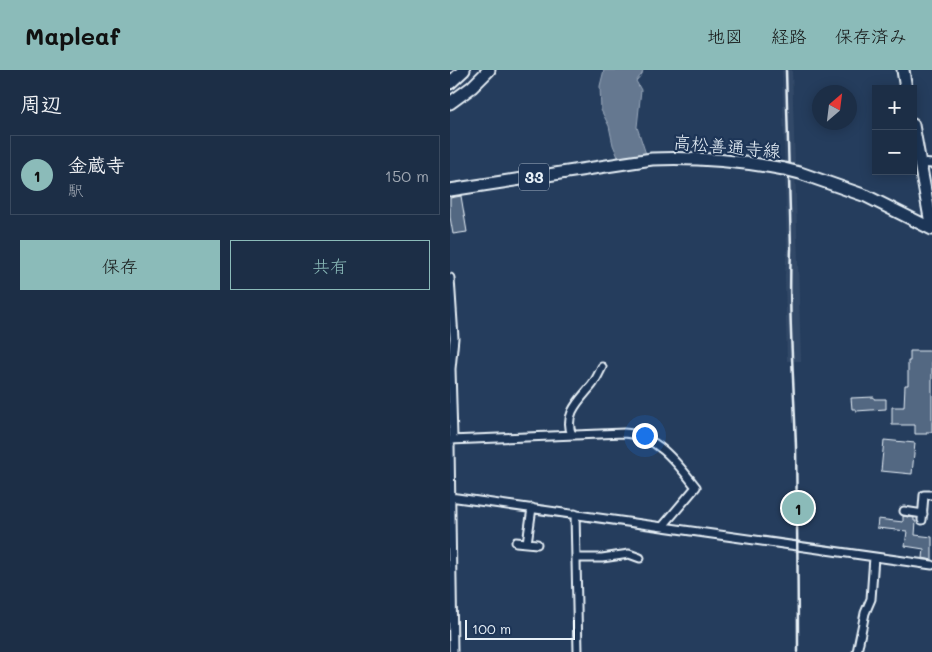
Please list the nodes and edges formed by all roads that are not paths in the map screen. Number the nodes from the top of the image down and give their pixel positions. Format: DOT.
graph roads {
  1 [pos="456,70"];
  2 [pos="464,70"];
  3 [pos="482,70"];
  4 [pos="489,70"];
  5 [pos="903,70"];
  6 [pos="450,76"];
  7 [pos="450,83"];
  8 [pos="905,85"];
  9 [pos="450,102"];
  10 [pos="914,130"];
  11 [pos="926,164"];
  12 [pos="450,190"];
  13 [pos="866,196"];
  14 [pos="927,199"];
  15 [pos="932,229"];
  16 [pos="450,278"];
  17 [pos="602,367"];
  18 [pos="572,435"];
  19 [pos="451,440"];
  20 [pos="932,495"];
  21 [pos="450,497"];
  22 [pos="532,508"];
  23 [pos="904,511"];
  24 [pos="575,514"];
  25 [pos="663,526"];
  26 [pos="516,542"];
  27 [pos="527,543"];
  28 [pos="537,544"];
  29 [pos="874,557"];
  30 [pos="576,558"];
  31 [pos="640,558"];
  32 [pos="932,565"];
  33 [pos="453,652"];
  34 [pos="578,652"];
  35 [pos="857,652"];
  1 -- 6 [label="main road"];
  2 -- 7 [label="main road"];
  3 -- 9 [label="main road"];
  4 -- 9 [label="main road"];
  5 -- 8 [label="main road"];
  10 -- 11 [label="main road"];
  11 -- 14 [label="main road"];
  12 -- 13 [label="main road, 高松善通寺線 / 33, bridge"];
  13 -- 14 [label="main road"];
  13 -- 15 [label="main road, 高松善通寺線 / 33"];
  14 -- 15 [label="main road"];
  16 -- 19 [label="street"];
  17 -- 18 [label="street"];
  18 -- 19 [label="street"];
  18 -- 25 [label="street"];
  19 -- 21 [label="street"];
  20 -- 23 [label="street"];
  21 -- 22 [label="street"];
  21 -- 33 [label="street"];
  22 -- 24 [label="street"];
  22 -- 27 [label="street"];
  24 -- 25 [label="street"];
  24 -- 30 [label="street"];
  25 -- 29 [label="street"];
  26 -- 27 [label="street"];
  27 -- 28 [label="street"];
  29 -- 32 [label="street"];
  29 -- 35 [label="street"];
  30 -- 31 [label="street"];
  30 -- 34 [label="street"];
}
